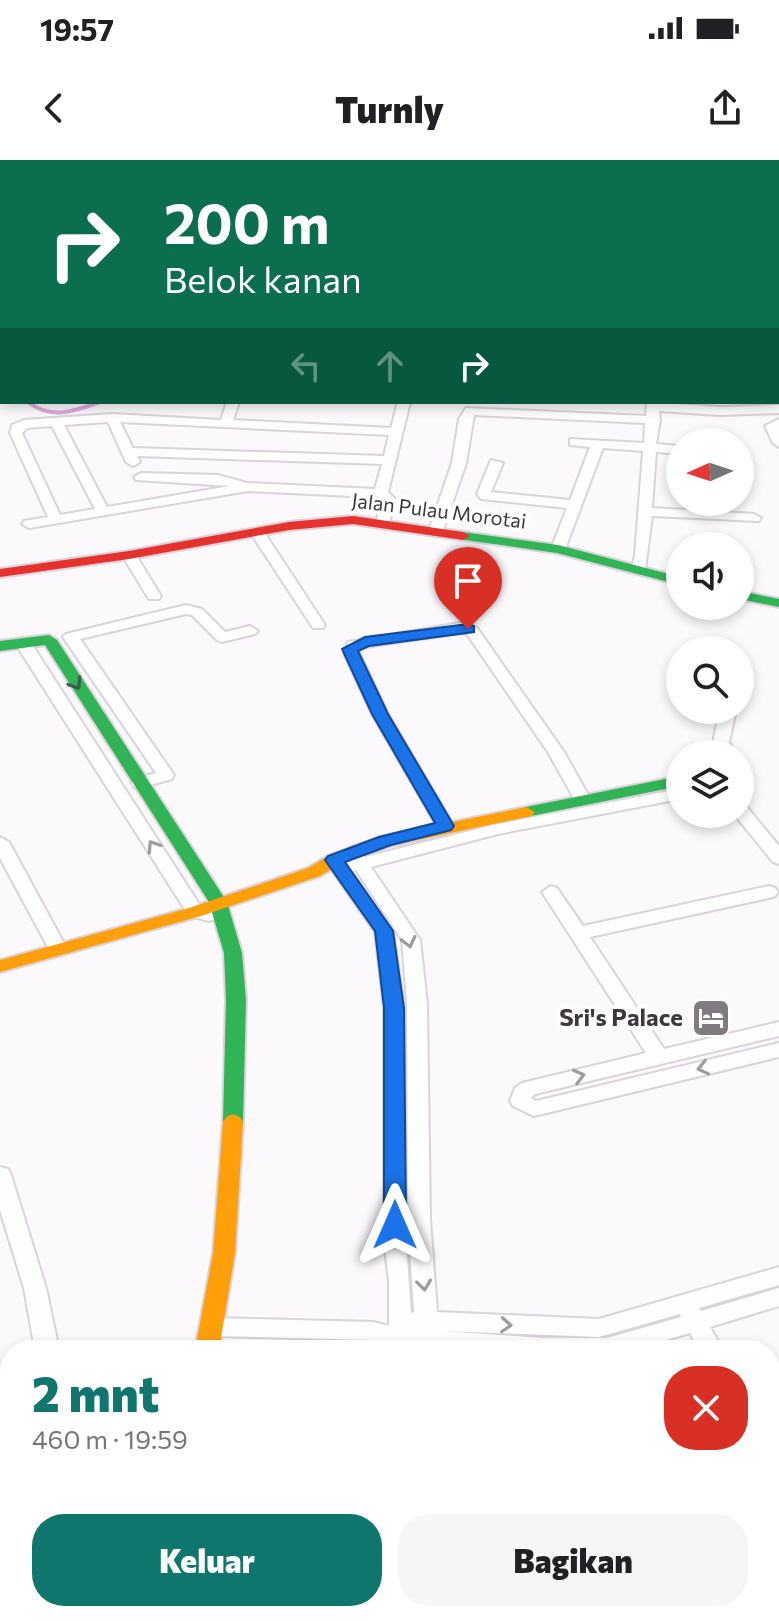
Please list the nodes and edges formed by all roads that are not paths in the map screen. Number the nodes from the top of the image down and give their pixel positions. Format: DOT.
graph roads {
  1 [pos="232,404"];
  2 [pos="404,404"];
  3 [pos="779,409"];
  4 [pos="654,410"];
  5 [pos="112,418"];
  6 [pos="56,421"];
  7 [pos="226,422"];
  8 [pos="779,423"];
  9 [pos="397,432"];
  10 [pos="575,442"];
  11 [pos="779,443"];
  12 [pos="598,444"];
  13 [pos="648,447"];
  14 [pos="666,449"];
  15 [pos="128,452"];
  16 [pos="389,460"];
  17 [pos="496,463"];
  18 [pos="141,477"];
  19 [pos="248,487"];
  20 [pos="381,493"];
  21 [pos="153,503"];
  22 [pos="574,505"];
  23 [pos="103,512"];
  24 [pos="645,512"];
  25 [pos="754,518"];
  26 [pos="56,520"];
  27 [pos="377,522"];
  28 [pos="29,524"];
  29 [pos="436,530"];
  30 [pos="257,532"];
  31 [pos="558,549"];
  32 [pos="129,555"];
  33 [pos="638,570"];
  34 [pos="0,573"];
  35 [pos="666,577"];
  36 [pos="154,596"];
  37 [pos="754,598"];
  38 [pos="779,603"];
  39 [pos="318,625"];
  40 [pos="250,631"];
  41 [pos="71,637"];
  42 [pos="49,640"];
  43 [pos="23,643"];
  44 [pos="0,646"];
  45 [pos="140,783"];
  46 [pos="666,784"];
  47 [pos="666,797"];
  48 [pos="583,800"];
  49 [pos="445,826"];
  50 [pos="754,827"];
  51 [pos="0,842"];
  52 [pos="779,858"];
  53 [pos="346,861"];
  54 [pos="551,892"];
  55 [pos="769,892"];
  56 [pos="220,910"];
  57 [pos="195,912"];
  58 [pos="576,934"];
  59 [pos="58,949"];
  60 [pos="0,966"];
  61 [pos="779,1029"];
  62 [pos="779,1050"];
  63 [pos="658,1056"];
  64 [pos="0,1175"];
  65 [pos="779,1276"];
  66 [pos="779,1297"];
  67 [pos="690,1314"];
  68 [pos="213,1327"];
  69 [pos="400,1330"];
  70 [pos="427,1331"];
  71 [pos="45,1340"];
  72 [pos="210,1340"];
  73 [pos="488,1340"];
  74 [pos="627,1340"];
  75 [pos="705,1340"];
  1 -- 7 [label="street"];
  2 -- 9 [label="street"];
  3 -- 4 [label="street"];
  4 -- 13 [label="street"];
  4 -- 29 [label="street"];
  5 -- 6 [label="street"];
  5 -- 7 [label="street"];
  5 -- 15 [label="street"];
  6 -- 23 [label="street"];
  6 -- 26 [label="street"];
  7 -- 9 [label="street"];
  8 -- 11 [label="street"];
  9 -- 16 [label="street"];
  10 -- 12 [label="street"];
  12 -- 13 [label="street"];
  12 -- 22 [label="street"];
  13 -- 14 [label="street"];
  13 -- 24 [label="street"];
  15 -- 16 [label="street"];
  15 -- 18 [label="street"];
  16 -- 20 [label="street"];
  17 -- 22 [label="street"];
  18 -- 19 [label="street"];
  18 -- 21 [label="street"];
  19 -- 20 [label="street"];
  19 -- 21 [label="street"];
  20 -- 27 [label="street"];
  21 -- 23 [label="street"];
  22 -- 31 [label="street"];
  23 -- 26 [label="street"];
  24 -- 25 [label="street"];
  24 -- 33 [label="street"];
  26 -- 28 [label="street"];
  27 -- 29 [label="street, Jalan Pulau Morotai"];
  27 -- 30 [label="street, Jalan Pulau Morotai"];
  29 -- 31 [label="street, Jalan Pulau Morotai"];
  30 -- 32 [label="street, Jalan Pulau Morotai"];
  30 -- 39 [label="street"];
  31 -- 33 [label="street, Jalan Pulau Morotai"];
  32 -- 34 [label="street, Jalan Pulau Morotai"];
  32 -- 36 [label="street"];
  33 -- 35 [label="street, Jalan Pulau Morotai"];
  37 -- 38 [label="street"];
  40 -- 41 [label="street"];
  41 -- 42 [label="street"];
  41 -- 45 [label="street"];
  42 -- 43 [label="street"];
  42 -- 45 [label="street, one-way"];
  43 -- 44 [label="street"];
  57 -- 43 [label="street, one-way"];
  45 -- 56 [label="street"];
  46 -- 48 [label="street"];
  47 -- 53 [label="street"];
  48 -- 49 [label="street"];
  48 -- 49 [label="street"];
  49 -- 53 [label="street"];
  50 -- 52 [label="street"];
  51 -- 59 [label="street"];
  53 -- 56 [label="street"];
  53 -- 69 [label="street"];
  53 -- 70 [label="street, one-way"];
  54 -- 58 [label="street"];
  55 -- 58 [label="street"];
  56 -- 57 [label="street"];
  56 -- 68 [label="street"];
  57 -- 59 [label="street"];
  58 -- 63 [label="street"];
  59 -- 60 [label="street"];
  61 -- 63 [label="street"];
  62 -- 63 [label="street, one-way"];
  64 -- 71 [label="street"];
  65 -- 67 [label="street"];
  66 -- 67 [label="street"];
  67 -- 74 [label="street"];
  67 -- 75 [label="street"];
  68 -- 69 [label="street"];
  68 -- 72 [label="street"];
  69 -- 70 [label="street"];
  70 -- 73 [label="street"];
}
